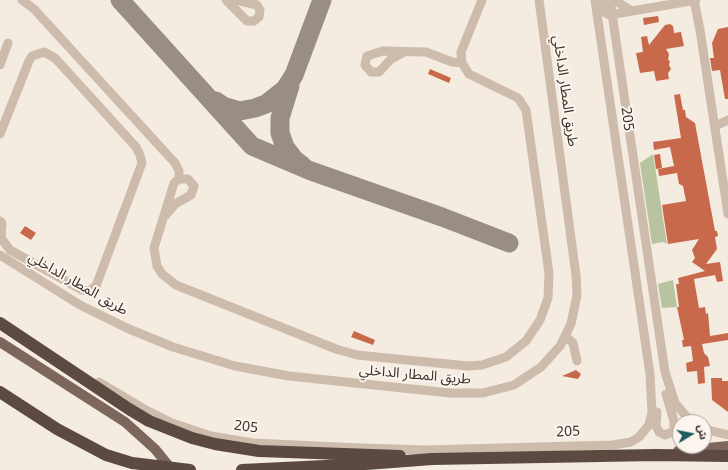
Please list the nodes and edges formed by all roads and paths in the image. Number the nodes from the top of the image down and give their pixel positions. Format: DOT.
graph roads {
  1 [pos="22,0"];
  2 [pos="226,0"];
  3 [pos="236,0"];
  4 [pos="482,0"];
  5 [pos="539,0"];
  6 [pos="595,0"];
  7 [pos="601,0"];
  8 [pos="610,0"];
  9 [pos="614,0"];
  10 [pos="696,0"];
  11 [pos="632,10"];
  12 [pos="612,14"];
  13 [pos="615,30"];
  14 [pos="8,43"];
  15 [pos="404,52"];
  16 [pos="462,63"];
  17 [pos="0,65"];
  18 [pos="728,120"];
  19 [pos="714,122"];
  20 [pos="0,134"];
  21 [pos="179,179"];
  22 [pos="728,214"];
  23 [pos="165,216"];
  24 [pos="0,221"];
  25 [pos="0,255"];
  26 [pos="0,323"];
  27 [pos="565,336"];
  28 [pos="2,345"];
  29 [pos="577,361"];
  30 [pos="66,368"];
  31 [pos="665,372"];
  32 [pos="650,374"];
  33 [pos="0,392"];
  34 [pos="684,414"];
  35 [pos="712,432"];
  36 [pos="728,435"];
  37 [pos="728,446"];
  38 [pos="656,455"];
  39 [pos="728,456"];
  40 [pos="432,459"];
  41 [pos="172,470"];
  42 [pos="190,470"];
  43 [pos="242,470"];
  1 -- 21 [label="street"];
  2 -- 3 [label="street"];
  4 -- 16 [label="street"];
  5 -- 27 [label="street, طريق المطار الداخلي"];
  6 -- 32 [label="street, 205"];
  7 -- 12 [label="street"];
  8 -- 12 [label="street, 205"];
  9 -- 11 [label="street"];
  10 -- 11 [label="street"];
  10 -- 19 [label="street"];
  11 -- 12 [label="street"];
  11 -- 13 [label="street"];
  12 -- 13 [label="street, 205"];
  13 -- 31 [label="street, 205"];
  14 -- 17 [label="street"];
  15 -- 16 [label="street"];
  16 -- 23 [label="street"];
  18 -- 19 [label="street"];
  19 -- 22 [label="street"];
  20 -- 24 [label="street"];
  21 -- 23 [label="street"];
  21 -- 23 [label="street"];
  25 -- 27 [label="street, طريق المطار الداخلي"];
  26 -- 30 [label="highway"];
  27 -- 29 [label="street"];
  28 -- 41 [label="main road"];
  30 -- 32 [label="street, 205"];
  30 -- 40 [label="highway"];
  31 -- 32 [label="street"];
  31 -- 34 [label="street, 205"];
  33 -- 42 [label="highway"];
  35 -- 36 [label="street"];
  37 -- 38 [label="main road"];
  38 -- 39 [label="highway"];
  38 -- 40 [label="highway"];
  40 -- 43 [label="highway"];
}
